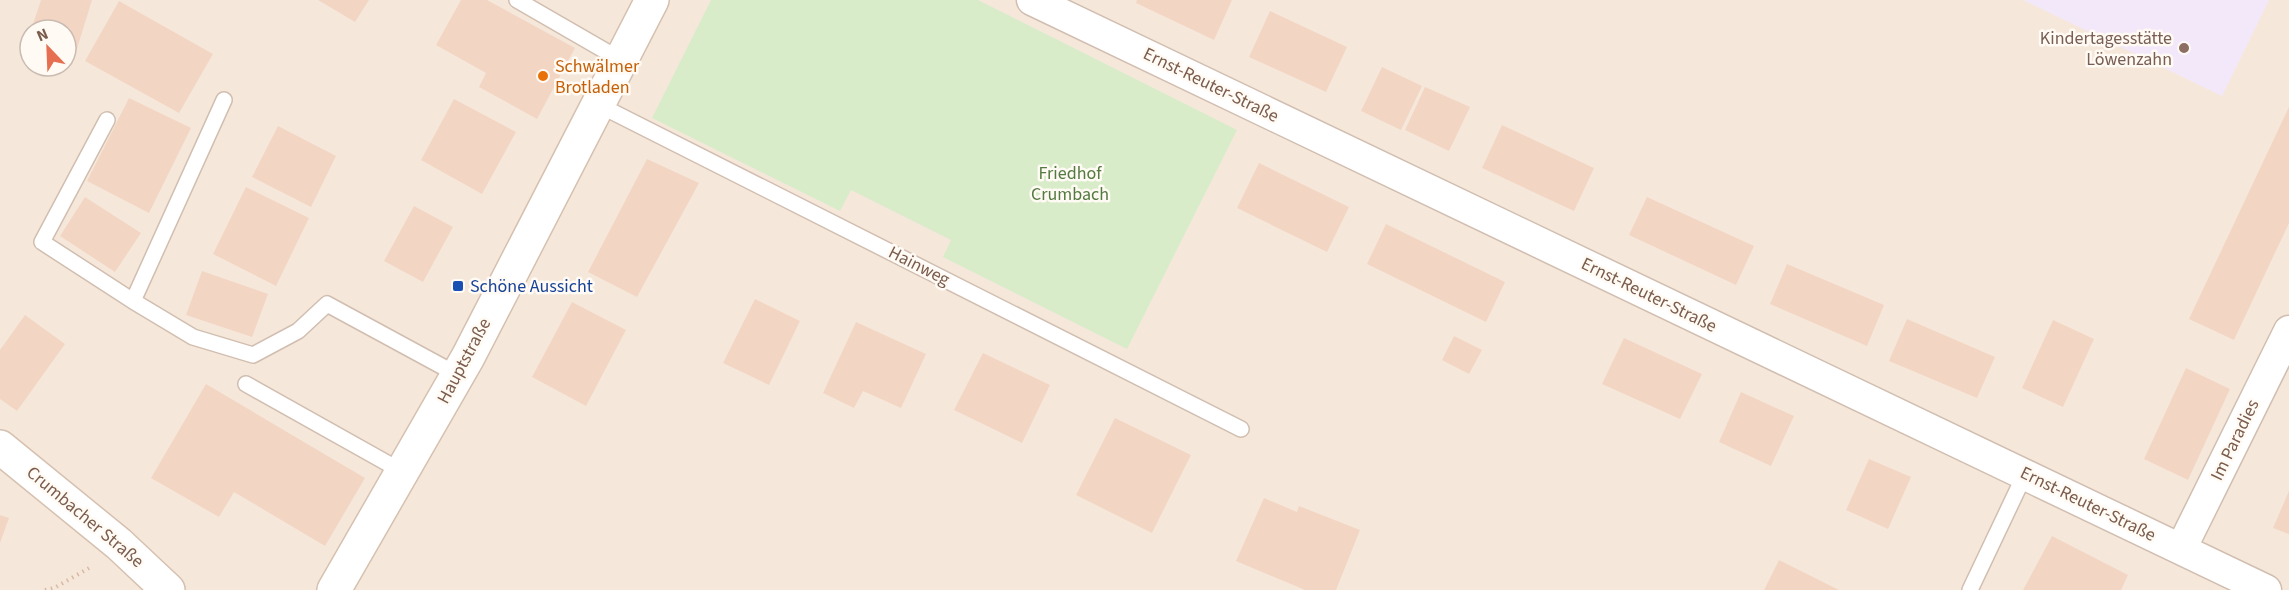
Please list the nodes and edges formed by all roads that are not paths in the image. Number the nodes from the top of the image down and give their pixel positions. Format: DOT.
graph roads {
  1 [pos="517,0"];
  2 [pos="652,0"];
  3 [pos="1032,0"];
  4 [pos="621,60"];
  5 [pos="224,100"];
  6 [pos="597,104"];
  7 [pos="106,120"];
  8 [pos="133,301"];
  9 [pos="2289,331"];
  10 [pos="459,375"];
  11 [pos="246,384"];
  12 [pos="1241,429"];
  13 [pos="2,447"];
  14 [pos="403,472"];
  15 [pos="2025,474"];
  16 [pos="2181,549"];
  17 [pos="168,590"];
  18 [pos="334,590"];
  19 [pos="1970,590"];
  20 [pos="2266,590"];
  1 -- 4 [label="lane"];
  2 -- 4 [label="main road, Hauptstraße"];
  3 -- 15 [label="street, Ernst-Reuter-Straße"];
  4 -- 6 [label="main road, Hauptstraße"];
  5 -- 8 [label="lane"];
  6 -- 10 [label="main road, Hauptstraße"];
  6 -- 12 [label="lane, Hainweg"];
  7 -- 8 [label="lane"];
  8 -- 10 [label="lane"];
  9 -- 16 [label="street, Im Paradies"];
  10 -- 14 [label="main road, Hauptstraße"];
  11 -- 14 [label="lane"];
  13 -- 17 [label="main road, Crumbacher Straße"];
  14 -- 18 [label="main road, Hauptstraße"];
  15 -- 16 [label="street, Ernst-Reuter-Straße"];
  15 -- 19 [label="lane"];
  16 -- 20 [label="street, Ernst-Reuter-Straße"];
}
